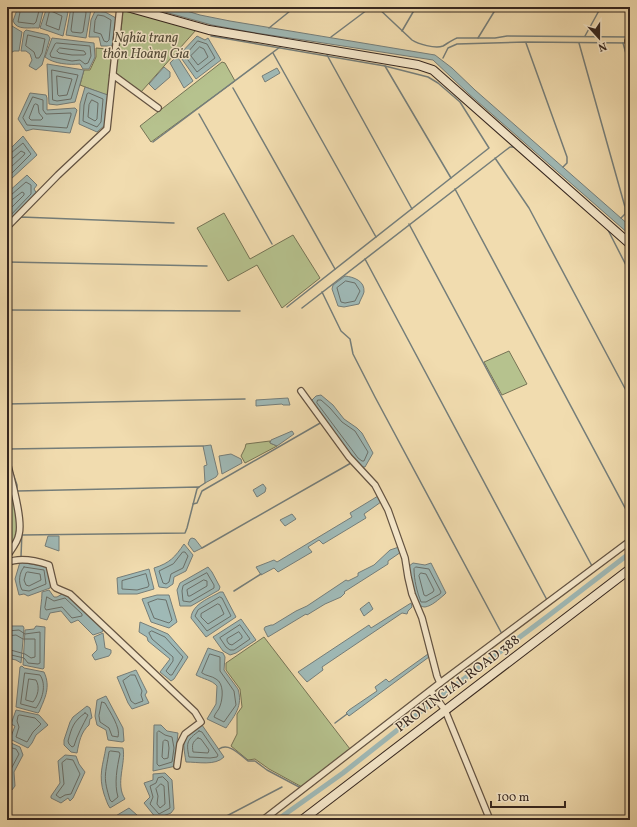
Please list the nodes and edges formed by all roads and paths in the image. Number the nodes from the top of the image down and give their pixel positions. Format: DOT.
graph roads {
  1 [pos="120,7"];
  2 [pos="127,7"];
  3 [pos="113,75"];
  4 [pos="158,108"];
  5 [pos="7,228"];
  6 [pos="630,244"];
  7 [pos="301,391"];
  8 [pos="7,462"];
  9 [pos="630,541"];
  10 [pos="7,556"];
  11 [pos="7,563"];
  12 [pos="630,569"];
  13 [pos="440,683"];
  14 [pos="431,691"];
  15 [pos="444,709"];
  16 [pos="177,766"];
  17 [pos="264,820"];
  18 [pos="302,820"];
  19 [pos="490,820"];
  1 -- 3 [label="street"];
  2 -- 6 [label="street"];
  3 -- 4 [label="street"];
  3 -- 5 [label="street"];
  7 -- 13 [label="street"];
  8 -- 10 [label="street"];
  9 -- 13 [label="street"];
  11 -- 16 [label="street"];
  12 -- 15 [label="street, PROVINCIAL ROAD 388"];
  13 -- 14 [label="street"];
  14 -- 15 [label="street"];
  14 -- 17 [label="street"];
  15 -- 18 [label="street, PROVINCIAL ROAD 388"];
  15 -- 19 [label="street"];
}
